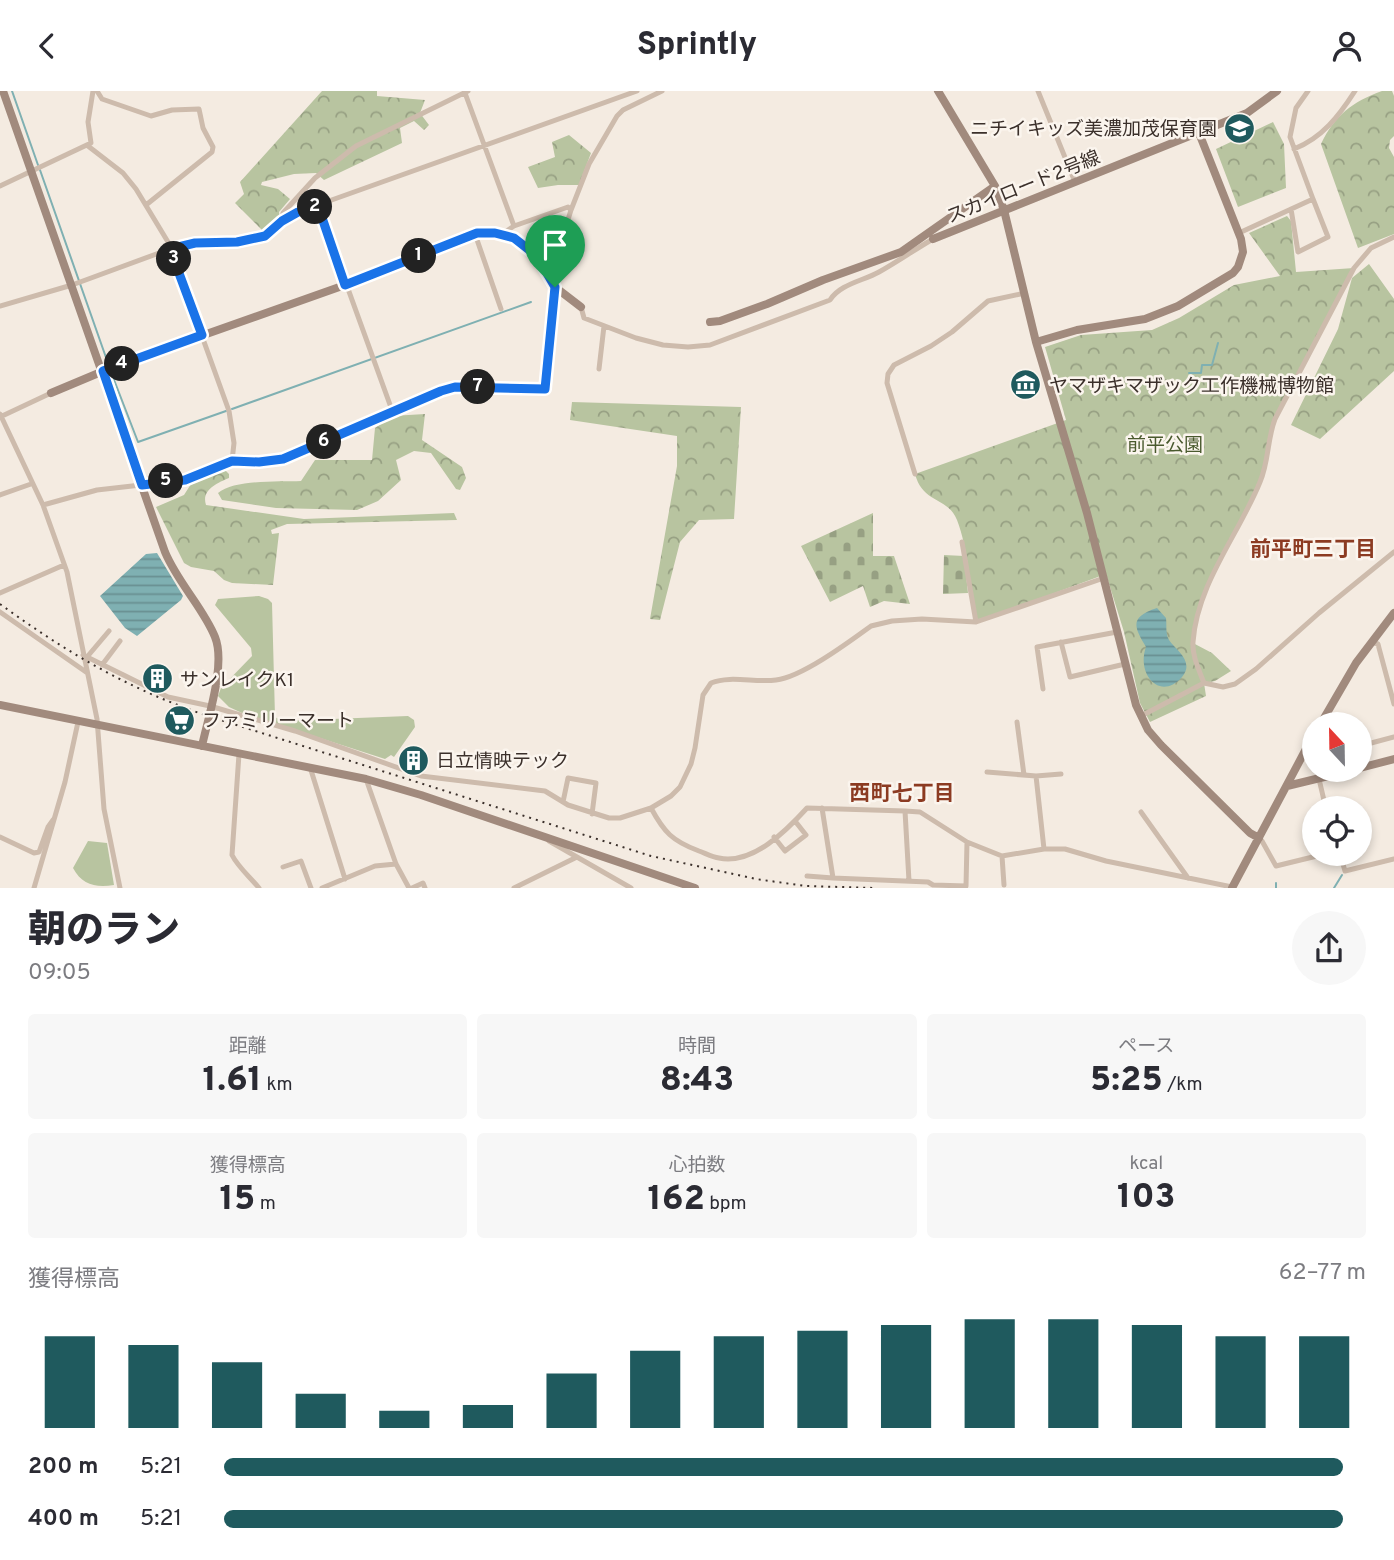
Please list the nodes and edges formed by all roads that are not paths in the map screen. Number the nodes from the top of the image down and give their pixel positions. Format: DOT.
graph roads {
  1 [pos="3,91"];
  2 [pos="95,91"];
  3 [pos="637,91"];
  4 [pos="662,91"];
  5 [pos="939,91"];
  6 [pos="1038,91"];
  7 [pos="1277,91"];
  8 [pos="1308,91"];
  9 [pos="1355,91"];
  10 [pos="466,92"];
  11 [pos="1199,133"];
  12 [pos="88,146"];
  13 [pos="486,146"];
  14 [pos="1294,149"];
  15 [pos="37,170"];
  16 [pos="1075,182"];
  17 [pos="0,186"];
  18 [pos="995,186"];
  19 [pos="1313,199"];
  20 [pos="146,205"];
  21 [pos="318,206"];
  22 [pos="1291,209"];
  23 [pos="571,210"];
  24 [pos="1004,210"];
  25 [pos="282,221"];
  26 [pos="514,226"];
  27 [pos="1239,233"];
  28 [pos="475,234"];
  29 [pos="502,234"];
  30 [pos="1394,237"];
  31 [pos="933,239"];
  32 [pos="170,249"];
  33 [pos="77,283"];
  34 [pos="345,285"];
  35 [pos="555,287"];
  36 [pos="1025,293"];
  37 [pos="0,306"];
  38 [pos="581,307"];
  39 [pos="501,309"];
  40 [pos="710,322"];
  41 [pos="604,326"];
  42 [pos="202,335"];
  43 [pos="1036,342"];
  44 [pos="108,369"];
  45 [pos="599,369"];
  46 [pos="51,393"];
  47 [pos="393,413"];
  48 [pos="0,416"];
  49 [pos="232,461"];
  50 [pos="915,474"];
  51 [pos="32,484"];
  52 [pos="142,485"];
  53 [pos="0,495"];
  54 [pos="43,505"];
  55 [pos="962,543"];
  56 [pos="1394,552"];
  57 [pos="64,565"];
  58 [pos="1104,578"];
  59 [pos="0,593"];
  60 [pos="0,612"];
  61 [pos="1394,613"];
  62 [pos="976,622"];
  63 [pos="109,631"];
  64 [pos="1117,632"];
  65 [pos="120,641"];
  66 [pos="1061,642"];
  67 [pos="1371,642"];
  68 [pos="85,656"];
  69 [pos="1125,664"];
  70 [pos="102,665"];
  71 [pos="86,673"];
  72 [pos="1204,683"];
  73 [pos="1043,689"];
  74 [pos="1394,704"];
  75 [pos="0,705"];
  76 [pos="210,706"];
  77 [pos="1328,712"];
  78 [pos="1141,716"];
  79 [pos="78,722"];
  80 [pos="1017,722"];
  81 [pos="97,725"];
  82 [pos="1394,737"];
  83 [pos="1372,743"];
  84 [pos="202,746"];
  85 [pos="239,754"];
  86 [pos="1302,757"];
  87 [pos="1394,759"];
  88 [pos="1372,765"];
  89 [pos="310,767"];
  90 [pos="987,772"];
  91 [pos="1060,774"];
  92 [pos="1024,775"];
  93 [pos="1036,776"];
  94 [pos="366,779"];
  95 [pos="1305,782"];
  96 [pos="1287,786"];
  97 [pos="563,802"];
  98 [pos="651,808"];
  99 [pos="822,808"];
  100 [pos="905,811"];
  101 [pos="1140,812"];
  102 [pos="592,814"];
  103 [pos="55,818"];
  104 [pos="795,821"];
  105 [pos="535,833"];
  106 [pos="0,837"];
  107 [pos="774,837"];
  108 [pos="1259,838"];
  109 [pos="967,842"];
  110 [pos="1044,849"];
  111 [pos="1002,856"];
  112 [pos="577,857"];
  113 [pos="1394,859"];
  114 [pos="1302,860"];
  115 [pos="396,864"];
  116 [pos="1372,864"];
  117 [pos="1344,866"];
  118 [pos="1365,866"];
  119 [pos="283,867"];
  120 [pos="807,876"];
  121 [pos="833,878"];
  122 [pos="1188,878"];
  123 [pos="345,879"];
  124 [pos="909,881"];
  125 [pos="1004,885"];
  126 [pos="1232,887"];
  127 [pos="34,888"];
  128 [pos="120,888"];
  129 [pos="259,888"];
  130 [pos="311,888"];
  131 [pos="322,888"];
  132 [pos="411,888"];
  133 [pos="425,888"];
  134 [pos="514,888"];
  135 [pos="631,888"];
  136 [pos="695,888"];
  1 -- 15 [label="street"];
  2 -- 12 [label="street"];
  2 -- 20 [label="street"];
  3 -- 13 [label="street"];
  4 -- 23 [label="street"];
  5 -- 18 [label="street"];
  6 -- 16 [label="street"];
  7 -- 11 [label="street, スカイロード2号線"];
  8 -- 14 [label="street"];
  9 -- 14 [label="street"];
  10 -- 13 [label="street"];
  10 -- 25 [label="street"];
  11 -- 16 [label="street, スカイロード2号線"];
  11 -- 27 [label="street"];
  12 -- 15 [label="street"];
  12 -- 20 [label="street"];
  13 -- 21 [label="street"];
  13 -- 26 [label="street"];
  14 -- 19 [label="street"];
  15 -- 17 [label="street"];
  15 -- 33 [label="street"];
  16 -- 24 [label="street, スカイロード2号線"];
  18 -- 24 [label="street"];
  18 -- 40 [label="street"];
  19 -- 22 [label="street"];
  19 -- 22 [label="street"];
  20 -- 32 [label="street"];
  21 -- 25 [label="street"];
  21 -- 34 [label="street"];
  22 -- 27 [label="street"];
  23 -- 26 [label="street"];
  23 -- 35 [label="street"];
  24 -- 31 [label="street, スカイロード2号線"];
  24 -- 36 [label="street"];
  25 -- 32 [label="street"];
  26 -- 29 [label="street"];
  27 -- 43 [label="street"];
  28 -- 29 [label="street"];
  28 -- 34 [label="street"];
  28 -- 39 [label="street"];
  29 -- 35 [label="street"];
  30 -- 72 [label="street"];
  31 -- 41 [label="street"];
  32 -- 33 [label="street"];
  32 -- 42 [label="street"];
  33 -- 37 [label="street"];
  33 -- 44 [label="street"];
  34 -- 42 [label="street"];
  34 -- 47 [label="street"];
  35 -- 38 [label="street"];
  35 -- 47 [label="street"];
  36 -- 43 [label="street"];
  36 -- 50 [label="street"];
  38 -- 41 [label="street"];
  41 -- 45 [label="street"];
  42 -- 44 [label="street"];
  42 -- 49 [label="street"];
  43 -- 58 [label="street"];
  44 -- 46 [label="street"];
  44 -- 52 [label="street"];
  46 -- 48 [label="street"];
  47 -- 49 [label="street"];
  48 -- 51 [label="street"];
  49 -- 52 [label="street"];
  51 -- 53 [label="street"];
  51 -- 54 [label="street"];
  52 -- 54 [label="street"];
  52 -- 76 [label="street"];
  54 -- 57 [label="street"];
  55 -- 62 [label="street"];
  56 -- 72 [label="street"];
  57 -- 59 [label="street"];
  57 -- 68 [label="street"];
  58 -- 62 [label="street"];
  58 -- 64 [label="street"];
  60 -- 71 [label="street"];
  61 -- 67 [label="street"];
  62 -- 98 [label="street"];
  63 -- 68 [label="street"];
  64 -- 66 [label="street"];
  64 -- 69 [label="street"];
  65 -- 70 [label="street"];
  66 -- 69 [label="street"];
  66 -- 73 [label="street"];
  67 -- 74 [label="street"];
  67 -- 77 [label="street"];
  68 -- 70 [label="street"];
  68 -- 71 [label="street"];
  69 -- 78 [label="street"];
  70 -- 76 [label="street"];
  71 -- 81 [label="street"];
  72 -- 78 [label="street"];
  75 -- 79 [label="street"];
  76 -- 84 [label="street"];
  76 -- 97 [label="street"];
  78 -- 108 [label="street"];
  79 -- 81 [label="street"];
  79 -- 103 [label="street"];
  80 -- 92 [label="street"];
  81 -- 84 [label="street"];
  81 -- 128 [label="street"];
  82 -- 83 [label="street"];
  84 -- 85 [label="street"];
  85 -- 89 [label="street"];
  85 -- 129 [label="street"];
  86 -- 96 [label="street"];
  87 -- 88 [label="street"];
  89 -- 94 [label="street"];
  89 -- 123 [label="street"];
  90 -- 92 [label="street"];
  91 -- 93 [label="street"];
  92 -- 93 [label="street"];
  93 -- 110 [label="street"];
  94 -- 105 [label="street"];
  94 -- 115 [label="street"];
  95 -- 96 [label="street"];
  96 -- 108 [label="street"];
  97 -- 102 [label="street"];
  97 -- 102 [label="street"];
  98 -- 102 [label="street"];
  98 -- 107 [label="street"];
  99 -- 100 [label="street"];
  99 -- 104 [label="street"];
  99 -- 121 [label="street"];
  100 -- 109 [label="street"];
  100 -- 124 [label="street"];
  101 -- 122 [label="street"];
  103 -- 106 [label="street"];
  103 -- 127 [label="street"];
  104 -- 107 [label="street"];
  104 -- 107 [label="street"];
  105 -- 112 [label="street"];
  105 -- 136 [label="street"];
  108 -- 114 [label="street"];
  108 -- 126 [label="street"];
  109 -- 111 [label="street"];
  109 -- 124 [label="street"];
  110 -- 111 [label="street"];
  110 -- 122 [label="street"];
  111 -- 125 [label="street"];
  112 -- 134 [label="street"];
  112 -- 135 [label="street"];
  113 -- 116 [label="street"];
  115 -- 123 [label="street"];
  115 -- 132 [label="street"];
  117 -- 118 [label="street"];
  119 -- 130 [label="street"];
  120 -- 121 [label="street"];
  121 -- 124 [label="street"];
  122 -- 126 [label="street"];
  123 -- 131 [label="street"];
  132 -- 133 [label="street"];
}
